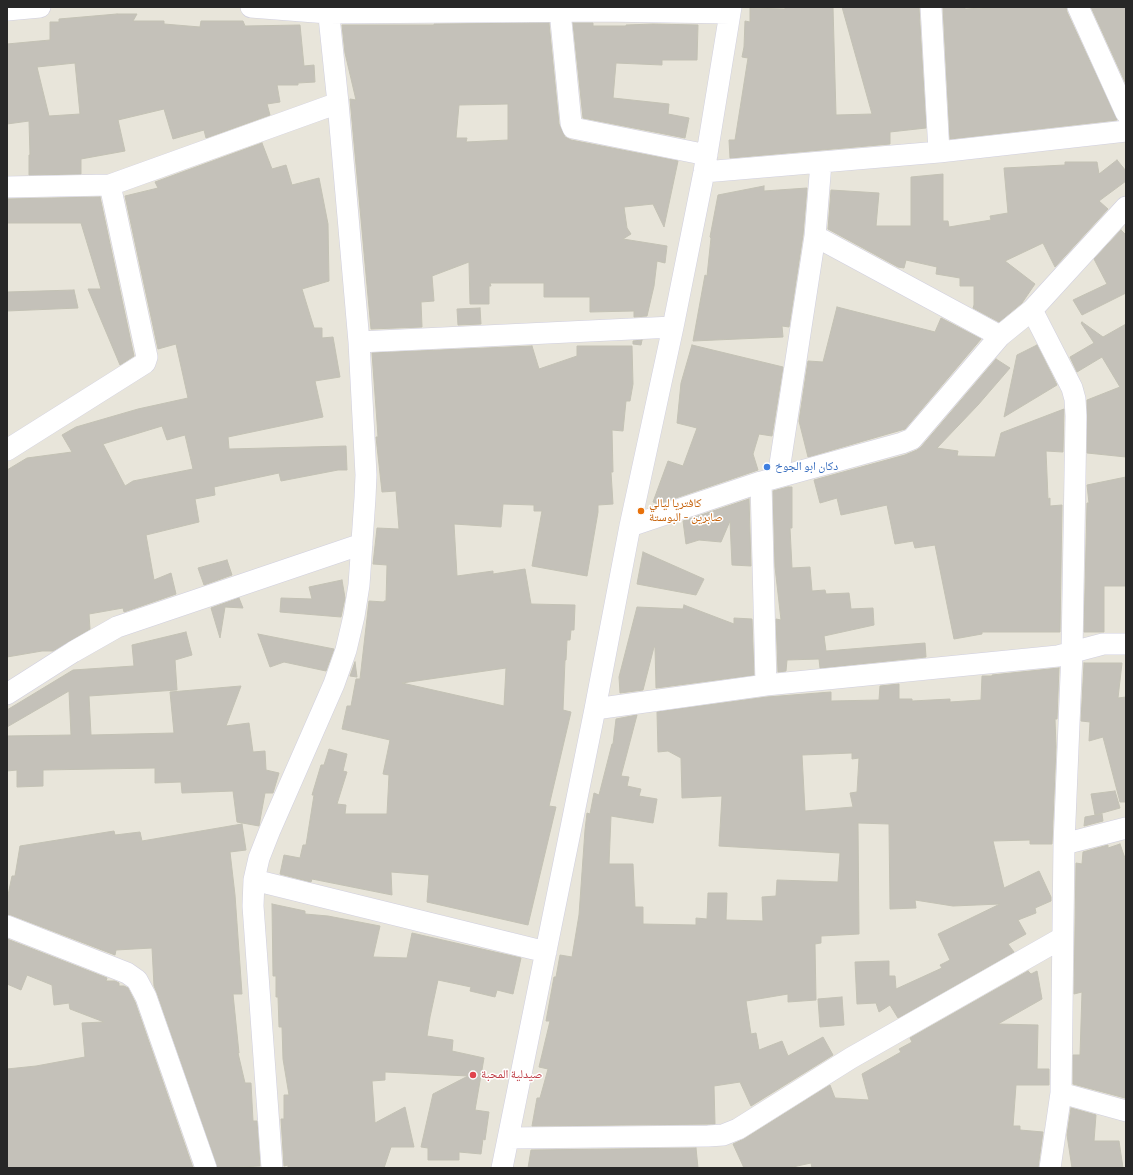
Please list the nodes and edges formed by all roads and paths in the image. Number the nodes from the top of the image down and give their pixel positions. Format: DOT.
graph roads {
  1 [pos="40,7"];
  2 [pos="251,7"];
  3 [pos="931,7"];
  4 [pos="1078,7"];
  5 [pos="464,9"];
  6 [pos="601,9"];
  7 [pos="7,10"];
  8 [pos="328,10"];
  9 [pos="730,10"];
  10 [pos="560,11"];
  11 [pos="338,103"];
  12 [pos="1126,113"];
  13 [pos="1126,131"];
  14 [pos="940,152"];
  15 [pos="821,163"];
  16 [pos="705,164"];
  17 [pos="110,185"];
  18 [pos="7,186"];
  19 [pos="1126,207"];
  20 [pos="815,236"];
  21 [pos="1032,310"];
  22 [pos="672,327"];
  23 [pos="1000,336"];
  24 [pos="359,342"];
  25 [pos="7,450"];
  26 [pos="770,480"];
  27 [pos="630,526"];
  28 [pos="362,544"];
  29 [pos="1126,644"];
  30 [pos="1072,652"];
  31 [pos="766,685"];
  32 [pos="7,694"];
  33 [pos="595,709"];
  34 [pos="1126,828"];
  35 [pos="1064,844"];
  36 [pos="254,880"];
  37 [pos="7,926"];
  38 [pos="1062,938"];
  39 [pos="546,952"];
  40 [pos="1061,1093"];
  41 [pos="1126,1111"];
  42 [pos="508,1138"];
  43 [pos="206,1168"];
  44 [pos="272,1168"];
  45 [pos="502,1168"];
  46 [pos="1050,1168"];
  1 -- 7 [label="street"];
  2 -- 8 [label="street"];
  3 -- 14 [label="street"];
  4 -- 12 [label="street"];
  5 -- 8 [label="street"];
  5 -- 10 [label="street"];
  6 -- 9 [label="street"];
  6 -- 10 [label="street"];
  8 -- 11 [label="street"];
  9 -- 16 [label="street"];
  10 -- 16 [label="street"];
  11 -- 17 [label="street"];
  11 -- 24 [label="street"];
  13 -- 14 [label="street"];
  14 -- 15 [label="street"];
  15 -- 16 [label="street"];
  15 -- 20 [label="street"];
  16 -- 22 [label="street"];
  17 -- 18 [label="street"];
  17 -- 25 [label="street"];
  19 -- 21 [label="street"];
  20 -- 23 [label="street"];
  20 -- 26 [label="street"];
  21 -- 23 [label="street"];
  21 -- 30 [label="street"];
  22 -- 24 [label="street"];
  22 -- 27 [label="street"];
  23 -- 26 [label="street"];
  24 -- 28 [label="street"];
  26 -- 27 [label="street"];
  26 -- 31 [label="street"];
  27 -- 33 [label="street"];
  28 -- 32 [label="street"];
  28 -- 36 [label="street"];
  29 -- 30 [label="street"];
  30 -- 31 [label="street"];
  30 -- 35 [label="street"];
  31 -- 33 [label="street"];
  33 -- 39 [label="street"];
  34 -- 35 [label="street"];
  35 -- 38 [label="street"];
  36 -- 39 [label="street"];
  36 -- 44 [label="street"];
  37 -- 43 [label="street"];
  38 -- 40 [label="street"];
  38 -- 42 [label="street"];
  39 -- 42 [label="street"];
  40 -- 41 [label="street"];
  40 -- 46 [label="street"];
  42 -- 45 [label="street"];
}
